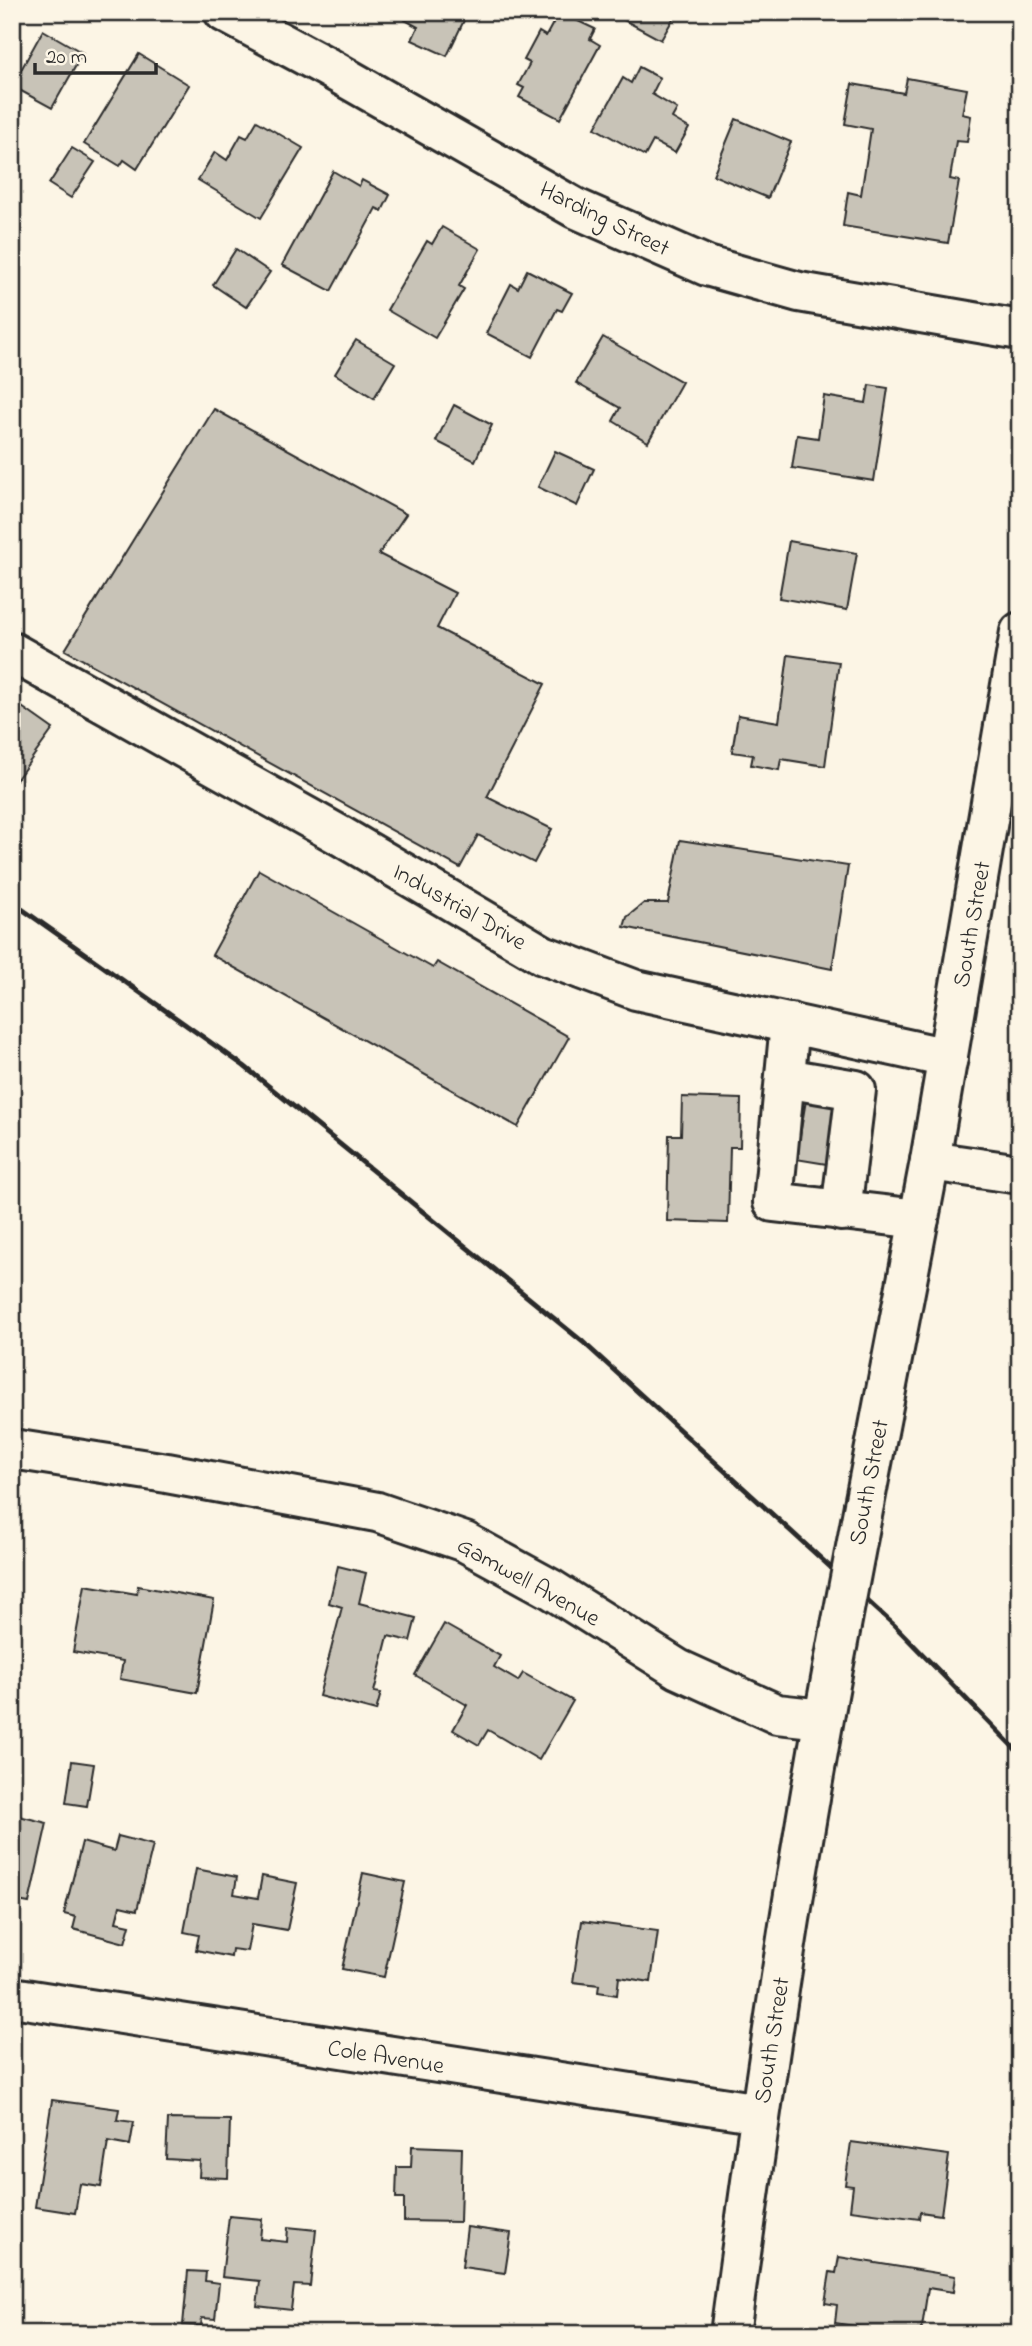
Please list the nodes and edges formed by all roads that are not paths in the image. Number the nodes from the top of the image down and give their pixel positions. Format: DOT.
graph roads {
  1 [pos="224,12"];
  2 [pos="1020,330"];
  3 [pos="1020,632"];
  4 [pos="12,652"];
  5 [pos="790,1023"];
  6 [pos="948,1058"];
  7 [pos="785,1078"];
  8 [pos="930,1161"];
  9 [pos="1020,1174"];
  10 [pos="841,1211"];
  11 [pos="919,1219"];
  12 [pos="12,1449"];
  13 [pos="823,1718"];
  14 [pos="12,1997"];
  15 [pos="760,2113"];
  16 [pos="730,2334"];
  1 -- 2 [label="main road, Harding Street"];
  3 -- 6 [label="main road, South Street"];
  4 -- 5 [label="main road, Industrial Drive"];
  5 -- 6 [label="main road, Industrial Drive"];
  5 -- 7 [label="main road"];
  6 -- 8 [label="main road, South Street"];
  7 -- 10 [label="main road"];
  7 -- 10 [label="main road"];
  8 -- 9 [label="main road"];
  8 -- 11 [label="main road, South Street"];
  10 -- 11 [label="main road"];
  11 -- 13 [label="main road, South Street, bridge"];
  12 -- 13 [label="main road, Gamwell Avenue"];
  13 -- 15 [label="main road, South Street"];
  14 -- 15 [label="main road, Cole Avenue"];
  15 -- 16 [label="main road, South Street"];
}
